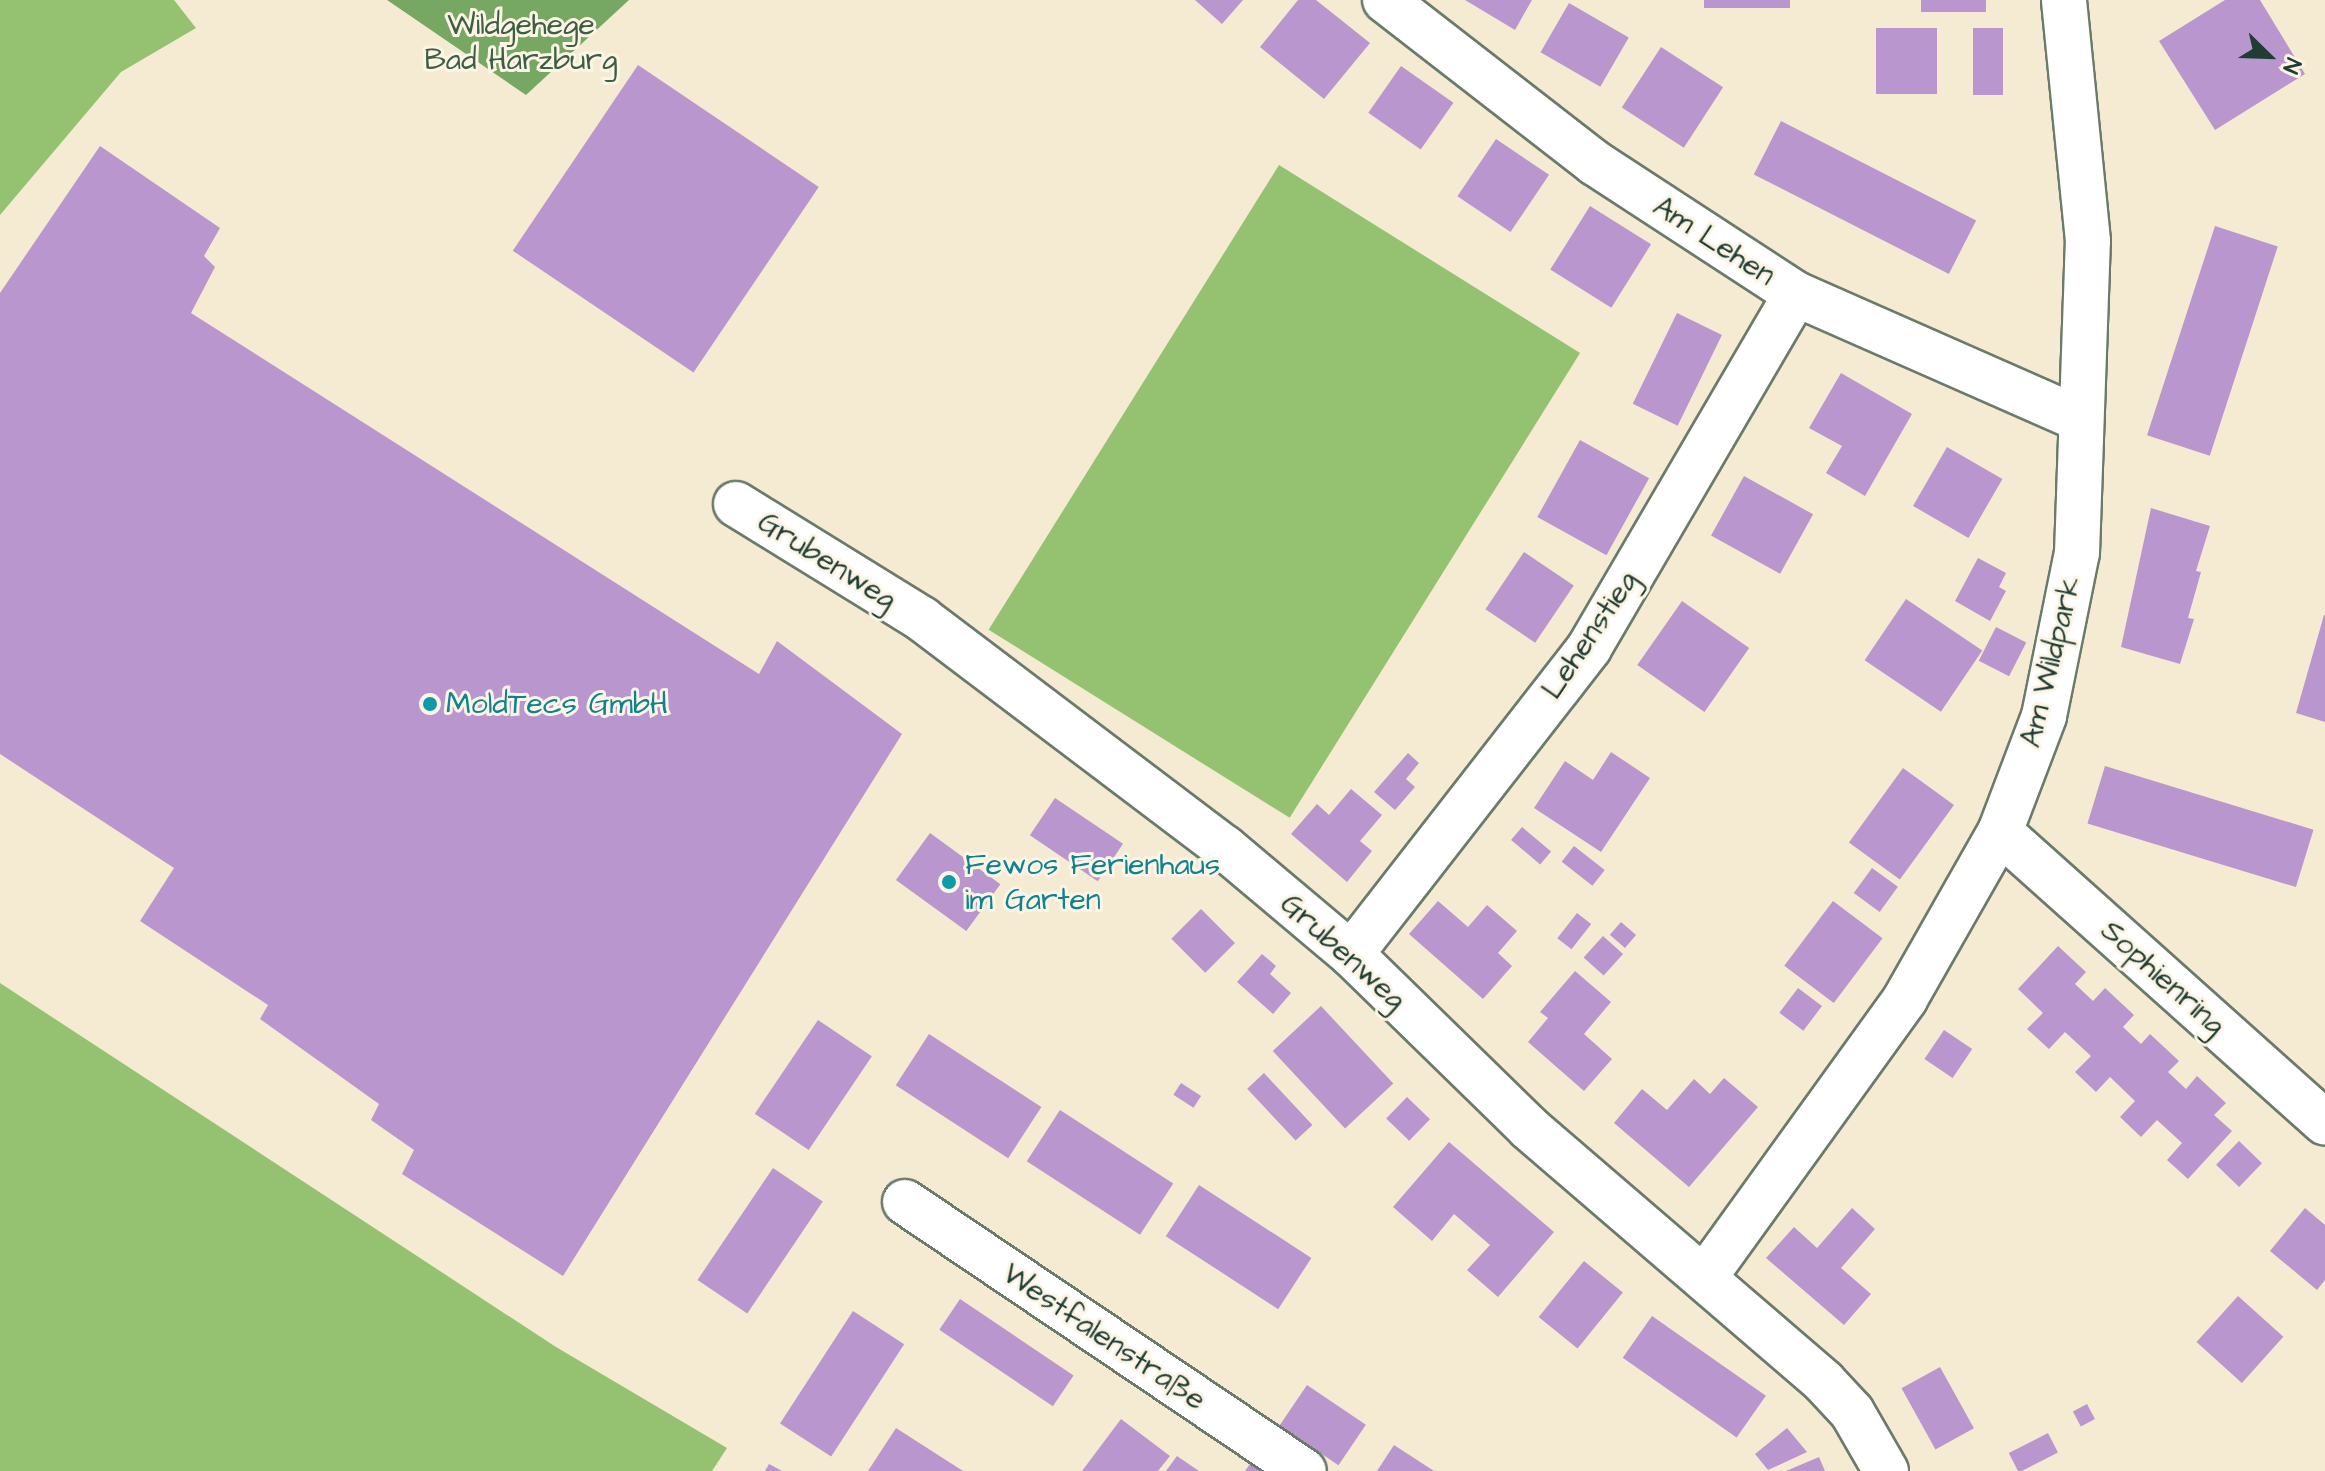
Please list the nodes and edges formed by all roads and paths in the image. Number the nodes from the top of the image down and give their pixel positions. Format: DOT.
graph roads {
  1 [pos="1385,0"];
  2 [pos="2064,0"];
  3 [pos="1796,294"];
  4 [pos="2080,419"];
  5 [pos="736,504"];
  6 [pos="2000,832"];
  7 [pos="1351,954"];
  8 [pos="2325,1123"];
  9 [pos="905,1202"];
  10 [pos="1704,1278"];
  11 [pos="1304,1471"];
  12 [pos="1886,1471"];
  1 -- 3 [label="street, Am Lehen"];
  2 -- 4 [label="street, Am Wildpark"];
  3 -- 4 [label="street, Am Lehen"];
  3 -- 7 [label="street, Lehenstieg"];
  4 -- 6 [label="street, Am Wildpark"];
  5 -- 7 [label="street, Grubenweg"];
  6 -- 8 [label="street, Sophienring"];
  6 -- 10 [label="street, Am Wildpark"];
  7 -- 10 [label="street, Grubenweg"];
  9 -- 11 [label="street, Westfalenstraße"];
  10 -- 12 [label="street, Grubenweg"];
}
